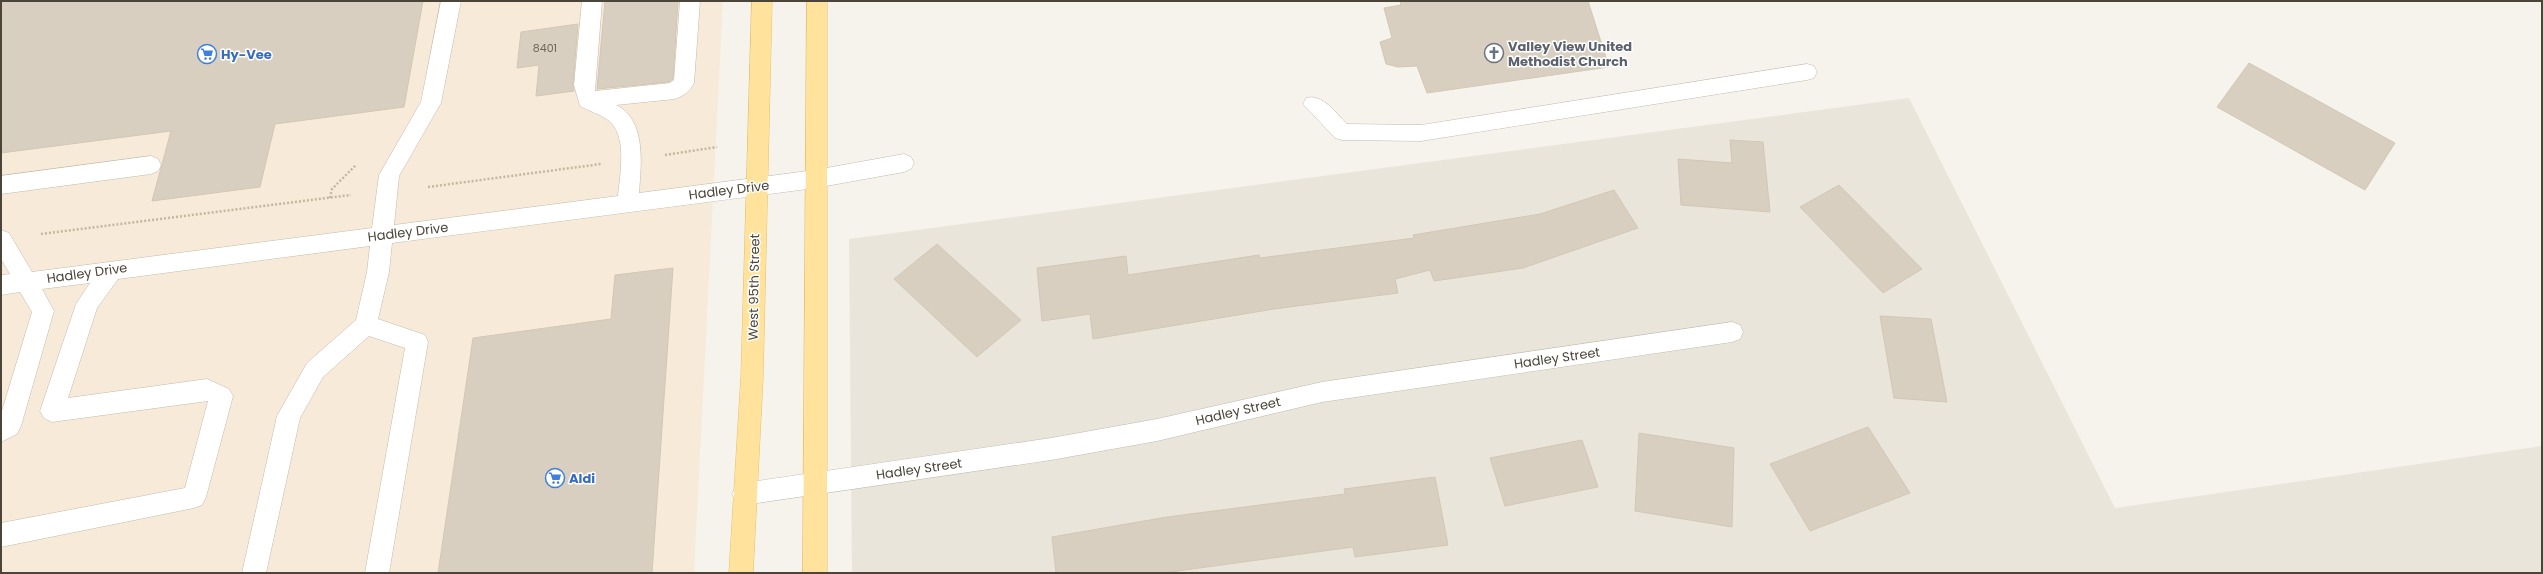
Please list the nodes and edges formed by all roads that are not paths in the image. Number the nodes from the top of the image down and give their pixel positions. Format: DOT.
graph roads {
  1 [pos="451,1"];
  2 [pos="592,1"];
  3 [pos="690,1"];
  4 [pos="762,1"];
  5 [pos="817,1"];
  6 [pos="1807,72"];
  7 [pos="587,100"];
  8 [pos="1313,104"];
  9 [pos="904,163"];
  10 [pos="151,165"];
  11 [pos="815,179"];
  12 [pos="1,185"];
  13 [pos="756,186"];
  14 [pos="628,203"];
  15 [pos="380,236"];
  16 [pos="1,239"];
  17 [pos="112,270"];
  18 [pos="27,281"];
  19 [pos="1,285"];
  20 [pos="366,326"];
  21 [pos="1732,332"];
  22 [pos="1,431"];
  23 [pos="815,484"];
  24 [pos="744,494"];
  25 [pos="1,535"];
  26 [pos="254,573"];
  27 [pos="377,573"];
  28 [pos="741,573"];
  29 [pos="815,573"];
  1 -- 15 [label="street"];
  2 -- 7 [label="street"];
  3 -- 7 [label="street"];
  4 -- 13 [label="main road, West 95th Street"];
  5 -- 11 [label="main road"];
  6 -- 8 [label="street"];
  7 -- 14 [label="street"];
  9 -- 11 [label="street, Hadley Drive"];
  10 -- 12 [label="street"];
  11 -- 13 [label="street, Hadley Drive"];
  11 -- 23 [label="main road"];
  13 -- 14 [label="street, Hadley Drive"];
  13 -- 24 [label="main road, West 95th Street"];
  14 -- 15 [label="street, Hadley Drive"];
  15 -- 17 [label="street, Hadley Drive"];
  15 -- 20 [label="street"];
  16 -- 18 [label="street"];
  17 -- 18 [label="street, Hadley Drive"];
  17 -- 25 [label="street"];
  18 -- 19 [label="street, Hadley Drive"];
  18 -- 22 [label="street"];
  20 -- 26 [label="street"];
  20 -- 27 [label="street"];
  21 -- 23 [label="street, Hadley Street"];
  23 -- 24 [label="street, Hadley Street"];
  23 -- 29 [label="main road"];
  24 -- 28 [label="main road, West 95th Street"];
}
